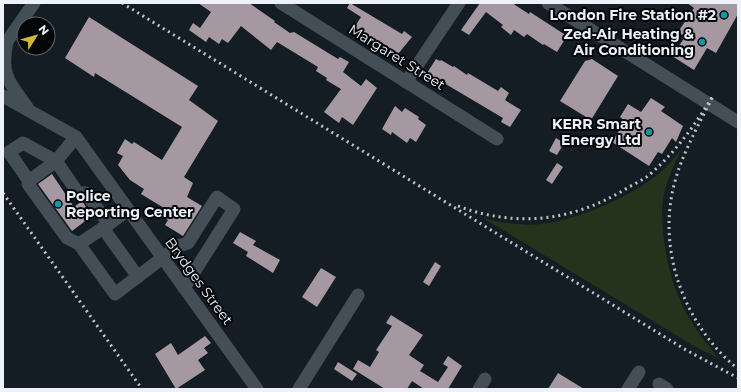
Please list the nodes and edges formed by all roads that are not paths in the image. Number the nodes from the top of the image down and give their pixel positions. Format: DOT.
graph roads {
  1 [pos="34,3"];
  2 [pos="281,3"];
  3 [pos="459,3"];
  4 [pos="548,3"];
  5 [pos="5,44"];
  6 [pos="406,82"];
  7 [pos="3,96"];
  8 [pos="30,112"];
  9 [pos="738,121"];
  10 [pos="76,137"];
  11 [pos="497,139"];
  12 [pos="56,161"];
  13 [pos="29,181"];
  14 [pos="128,210"];
  15 [pos="106,226"];
  16 [pos="79,244"];
  17 [pos="163,258"];
  18 [pos="138,276"];
  19 [pos="184,288"];
  20 [pos="358,295"];
  21 [pos="639,372"];
  22 [pos="257,389"];
  23 [pos="299,389"];
  24 [pos="628,389"];
  1 -- 5 [label="street"];
  2 -- 6 [label="street, Margaret Street"];
  3 -- 6 [label="street"];
  4 -- 9 [label="street"];
  5 -- 8 [label="street"];
  6 -- 11 [label="street, Margaret Street"];
  7 -- 8 [label="street, Brydges Street"];
  8 -- 10 [label="street, Brydges Street"];
  10 -- 12 [label="street"];
  10 -- 14 [label="street, Brydges Street"];
  12 -- 13 [label="street"];
  12 -- 13 [label="street"];
  12 -- 15 [label="street"];
  13 -- 16 [label="street"];
  14 -- 15 [label="street"];
  14 -- 17 [label="street, Brydges Street"];
  15 -- 16 [label="street"];
  15 -- 18 [label="street"];
  16 -- 18 [label="street"];
  17 -- 18 [label="street"];
  17 -- 19 [label="street, Brydges Street"];
  17 -- 19 [label="street"];
  19 -- 22 [label="street, Brydges Street"];
  20 -- 23 [label="street"];
  21 -- 24 [label="street"];
}
